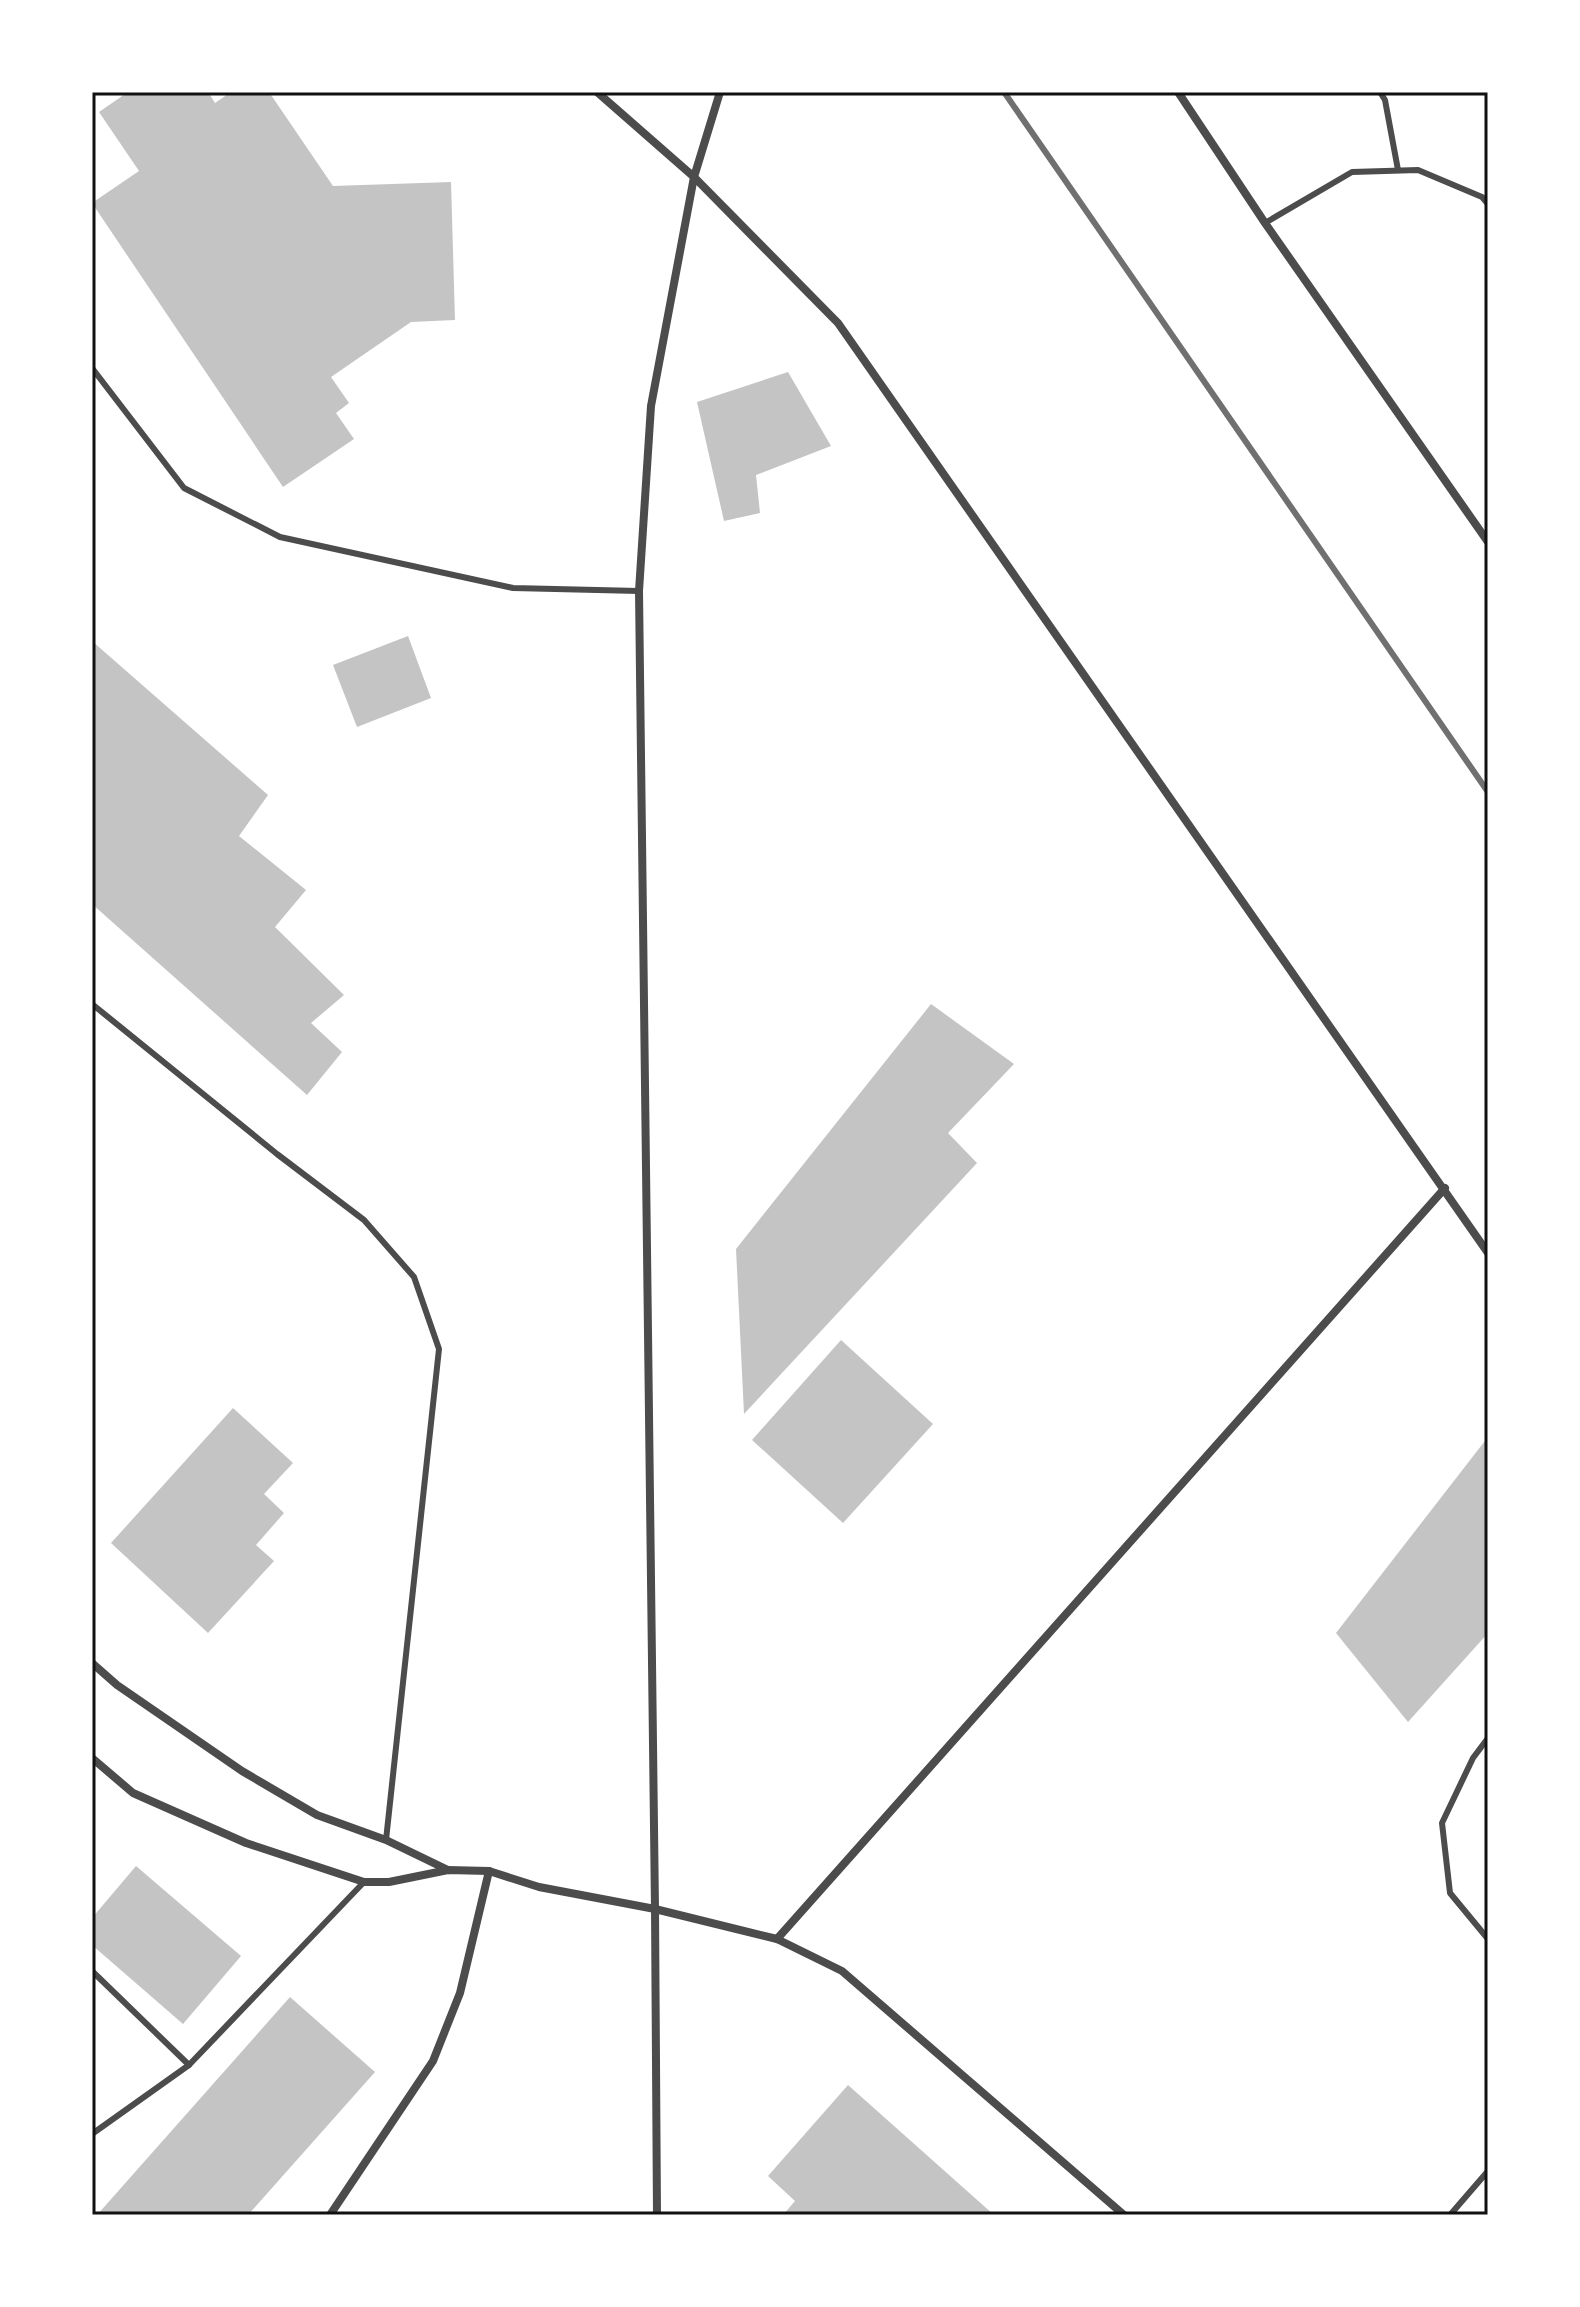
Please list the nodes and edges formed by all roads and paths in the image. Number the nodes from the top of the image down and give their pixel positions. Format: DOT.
graph roads {
  1 [pos="597,92"];
  2 [pos="720,92"];
  3 [pos="1178,92"];
  4 [pos="1380,92"];
  5 [pos="1398,170"];
  6 [pos="694,177"];
  7 [pos="1488,204"];
  8 [pos="1265,223"];
  9 [pos="92,368"];
  10 [pos="1488,542"];
  11 [pos="639,591"];
  12 [pos="92,1004"];
  13 [pos="1445,1188"];
  14 [pos="1488,1253"];
  15 [pos="92,1663"];
  16 [pos="1488,1738"];
  17 [pos="92,1758"];
  18 [pos="386,1840"];
  19 [pos="448,1870"];
  20 [pos="489,1871"];
  21 [pos="364,1882"];
  22 [pos="655,1909"];
  23 [pos="777,1939"];
  24 [pos="1488,1939"];
  25 [pos="92,1971"];
  26 [pos="189,2065"];
  27 [pos="92,2134"];
  28 [pos="1488,2171"];
  29 [pos="330,2215"];
  30 [pos="657,2215"];
  31 [pos="1124,2215"];
  32 [pos="1450,2215"];
  1 -- 6 [label="street"];
  2 -- 6 [label="street"];
  3 -- 8 [label="street"];
  4 -- 5 [label="lane"];
  5 -- 7 [label="lane"];
  5 -- 8 [label="lane"];
  6 -- 11 [label="street"];
  6 -- 13 [label="street"];
  8 -- 10 [label="street"];
  9 -- 11 [label="lane"];
  11 -- 22 [label="street"];
  12 -- 18 [label="lane"];
  13 -- 14 [label="street"];
  13 -- 23 [label="street"];
  15 -- 18 [label="street"];
  16 -- 24 [label="lane"];
  17 -- 21 [label="street"];
  18 -- 19 [label="street"];
  19 -- 20 [label="street"];
  19 -- 21 [label="street"];
  20 -- 22 [label="street"];
  20 -- 29 [label="street"];
  21 -- 26 [label="lane"];
  22 -- 23 [label="street"];
  22 -- 30 [label="street"];
  23 -- 31 [label="street"];
  25 -- 26 [label="lane"];
  26 -- 27 [label="lane"];
  28 -- 32 [label="lane"];
}
